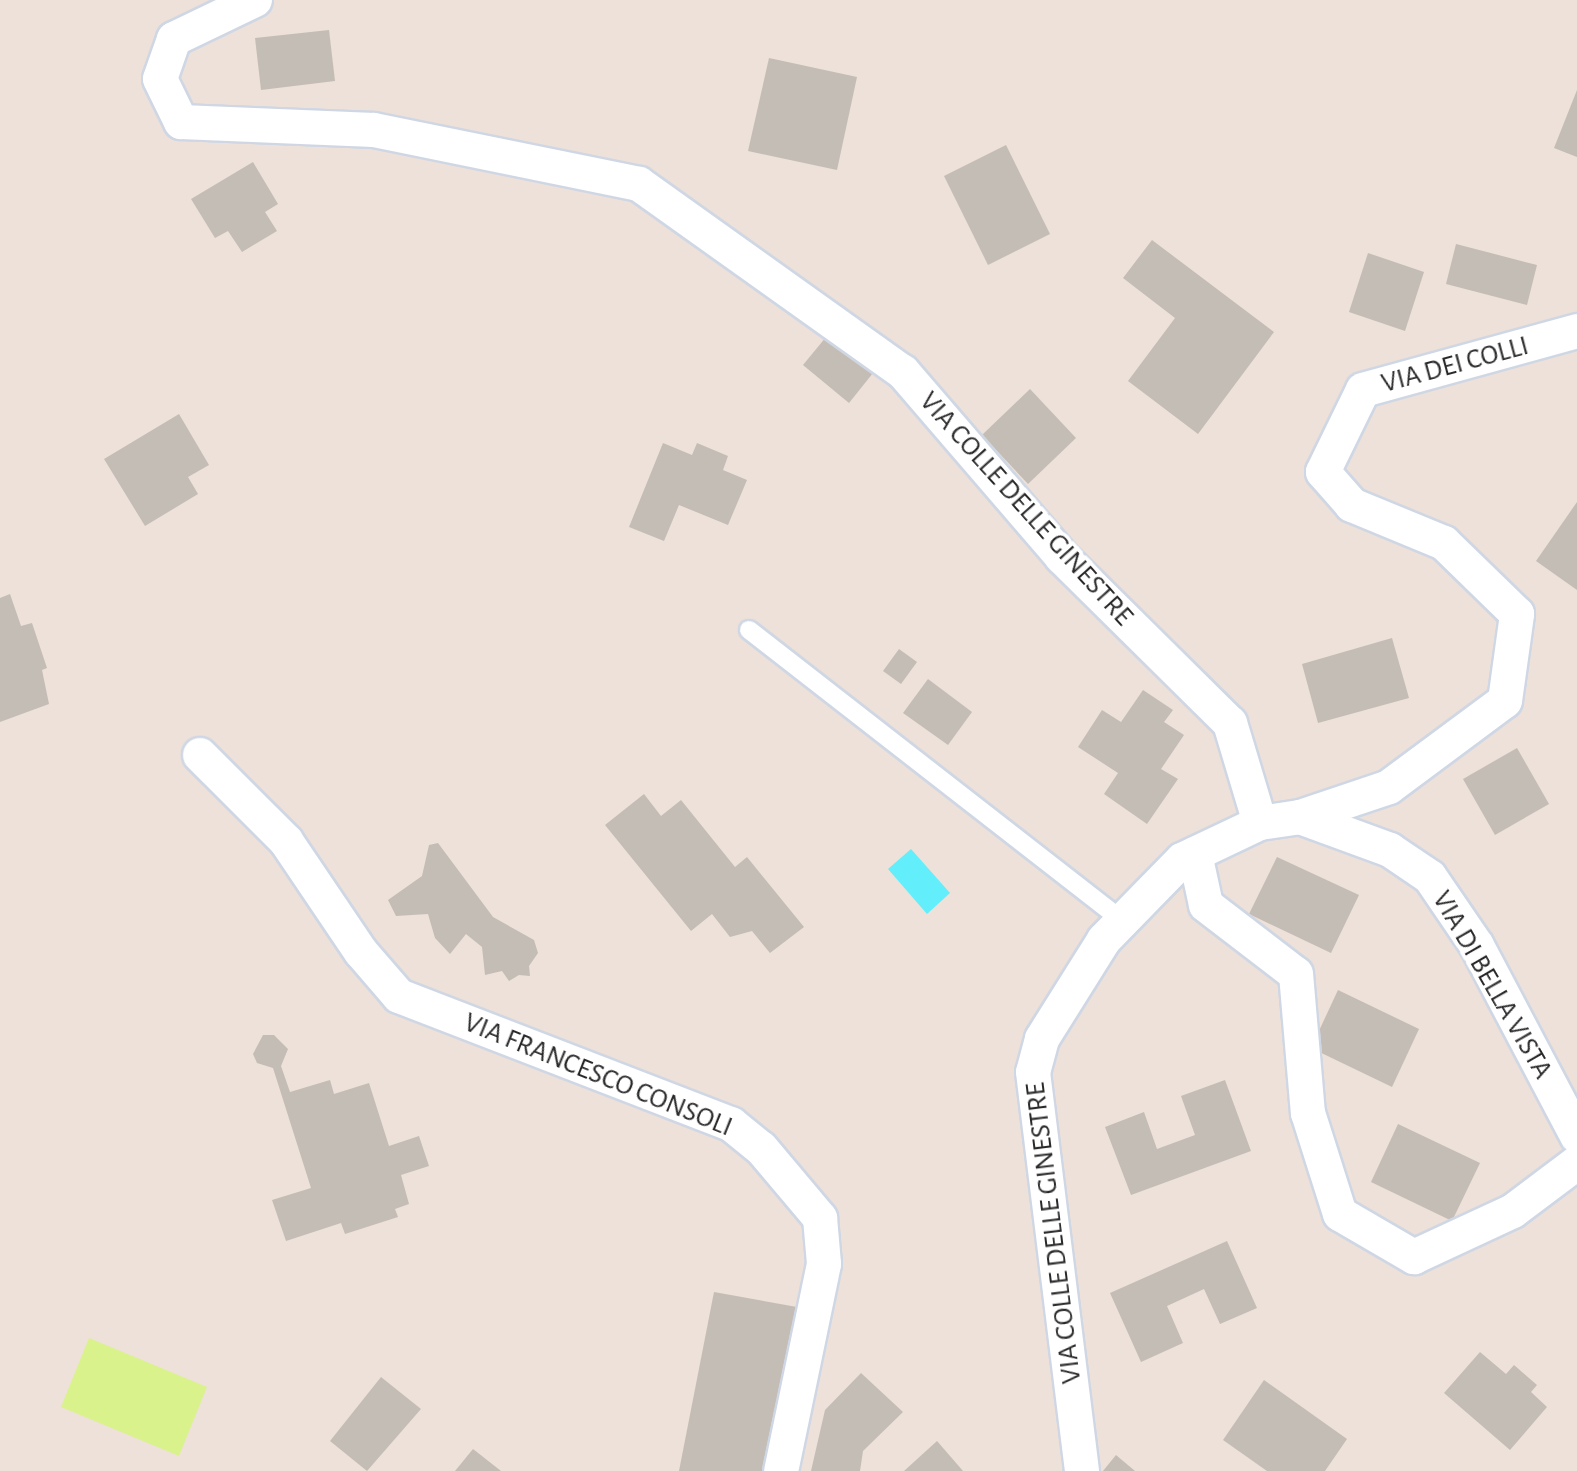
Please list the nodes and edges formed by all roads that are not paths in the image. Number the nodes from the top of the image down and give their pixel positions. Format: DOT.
graph roads {
  1 [pos="255,0"];
  2 [pos="1577,331"];
  3 [pos="749,630"];
  4 [pos="200,755"];
  5 [pos="1300,817"];
  6 [pos="1260,823"];
  7 [pos="1195,854"];
  8 [pos="1123,921"];
  9 [pos="1577,1136"];
  10 [pos="1577,1163"];
  11 [pos="781,1471"];
  12 [pos="1082,1471"];
  1 -- 6 [label="street, VIA COLLE DELLE GINESTRE"];
  2 -- 5 [label="street, VIA DEI COLLI"];
  3 -- 8 [label="lane"];
  4 -- 11 [label="street, VIA FRANCESCO CONSOLI"];
  5 -- 6 [label="street, VIA DEI COLLI"];
  5 -- 9 [label="street, VIA DI BELLA VISTA"];
  6 -- 7 [label="street, VIA COLLE DELLE GINESTRE"];
  7 -- 8 [label="street, VIA COLLE DELLE GINESTRE"];
  7 -- 10 [label="street"];
  8 -- 12 [label="street, VIA COLLE DELLE GINESTRE"];
}
